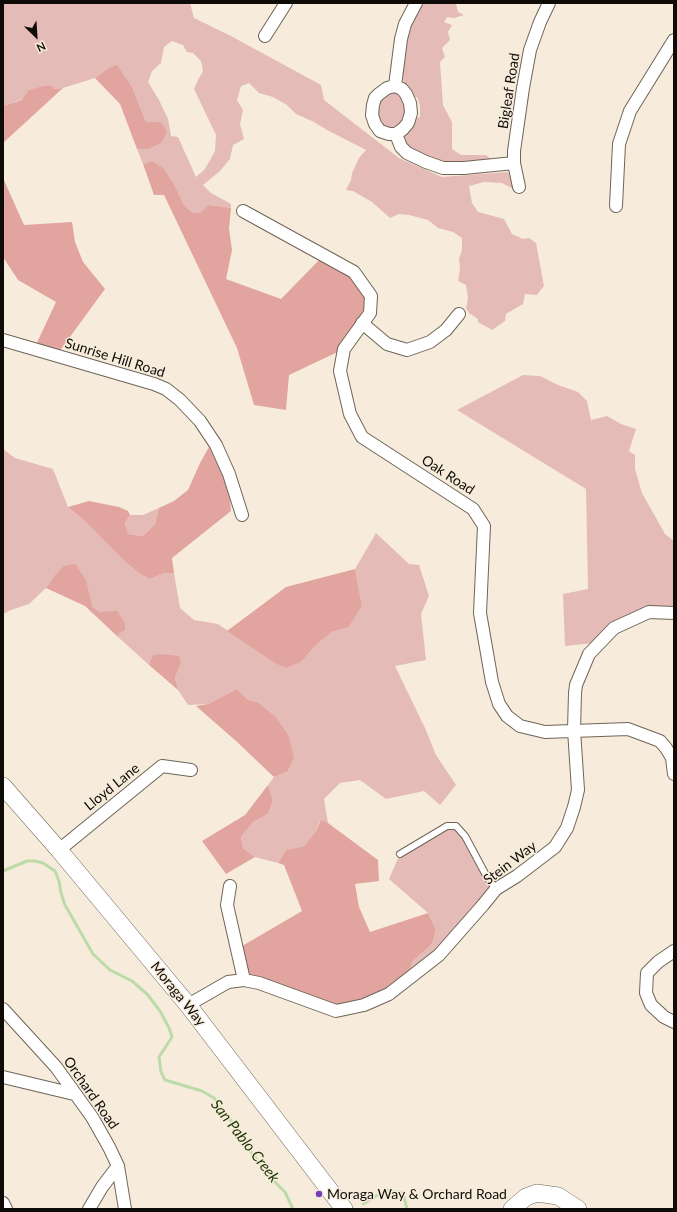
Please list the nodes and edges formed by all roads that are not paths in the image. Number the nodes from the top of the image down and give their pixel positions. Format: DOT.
graph roads {
  1 [pos="286,3"];
  2 [pos="416,3"];
  3 [pos="549,3"];
  4 [pos="265,36"];
  5 [pos="674,40"];
  6 [pos="395,86"];
  7 [pos="396,134"];
  8 [pos="514,163"];
  9 [pos="520,187"];
  10 [pos="616,206"];
  11 [pos="244,211"];
  12 [pos="459,314"];
  13 [pos="362,323"];
  14 [pos="3,340"];
  15 [pos="242,515"];
  16 [pos="674,613"];
  17 [pos="574,730"];
  18 [pos="191,770"];
  19 [pos="674,774"];
  20 [pos="3,786"];
  21 [pos="59,850"];
  22 [pos="400,854"];
  23 [pos="230,886"];
  24 [pos="496,889"];
  25 [pos="674,951"];
  26 [pos="244,980"];
  27 [pos="188,1005"];
  28 [pos="3,1009"];
  29 [pos="674,1022"];
  30 [pos="3,1076"];
  31 [pos="74,1094"];
  32 [pos="118,1166"];
  33 [pos="3,1203"];
  34 [pos="6,1209"];
  35 [pos="90,1209"];
  36 [pos="125,1209"];
  37 [pos="344,1209"];
  38 [pos="512,1209"];
  39 [pos="578,1209"];
  1 -- 4 [label="street"];
  2 -- 6 [label="street"];
  3 -- 8 [label="street, Bigleaf Road"];
  5 -- 10 [label="street"];
  6 -- 7 [label="street"];
  6 -- 7 [label="street"];
  7 -- 8 [label="street"];
  8 -- 9 [label="street, Bigleaf Road"];
  11 -- 13 [label="street, Oak Road"];
  12 -- 13 [label="street"];
  13 -- 17 [label="street, Oak Road"];
  14 -- 15 [label="street, Sunrise Hill Road"];
  16 -- 17 [label="street, Stein Way"];
  17 -- 19 [label="street, Oak Road"];
  17 -- 24 [label="street, Stein Way"];
  18 -- 21 [label="street, Lloyd Lane"];
  20 -- 21 [label="main road, Moraga Way"];
  21 -- 27 [label="main road, Moraga Way"];
  22 -- 24 [label="lane"];
  23 -- 26 [label="street"];
  24 -- 26 [label="street, Stein Way"];
  25 -- 29 [label="street"];
  26 -- 27 [label="street, Stein Way"];
  27 -- 37 [label="main road, Moraga Way"];
  28 -- 31 [label="street, Orchard Road"];
  30 -- 31 [label="street"];
  31 -- 32 [label="street, Orchard Road"];
  32 -- 35 [label="street"];
  32 -- 36 [label="street, Orchard Road"];
  33 -- 34 [label="street"];
  38 -- 39 [label="main road"];
}
